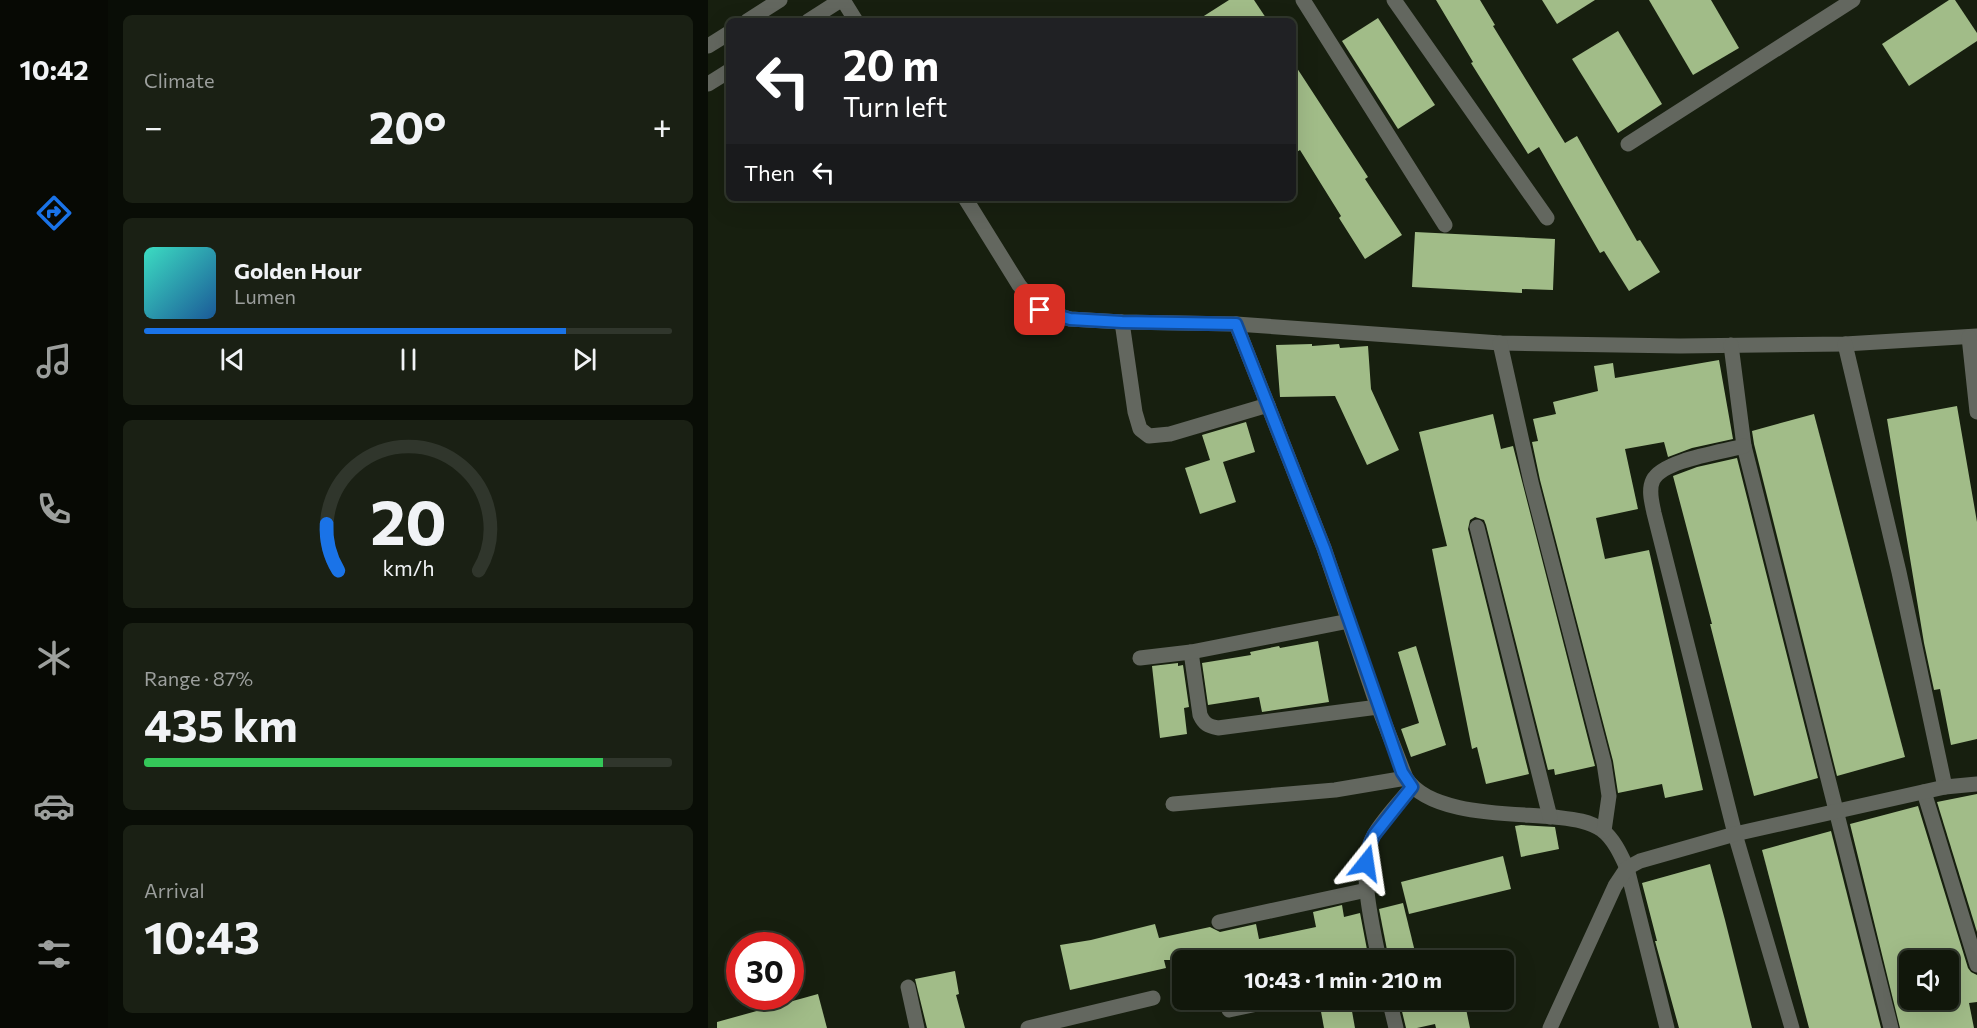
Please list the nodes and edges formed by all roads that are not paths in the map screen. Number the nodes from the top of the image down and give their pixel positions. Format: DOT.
graph roads {
  1 [pos="780,0"];
  2 [pos="842,0"];
  3 [pos="1303,0"];
  4 [pos="1394,0"];
  5 [pos="1853,0"];
  6 [pos="752,18"];
  7 [pos="813,18"];
  8 [pos="854,18"];
  9 [pos="726,35"];
  10 [pos="708,46"];
  11 [pos="726,73"];
  12 [pos="708,84"];
  13 [pos="1628,144"];
  14 [pos="967,201"];
  15 [pos="1546,218"];
  16 [pos="1445,225"];
  17 [pos="1122,322"];
  18 [pos="1236,324"];
  19 [pos="1973,337"];
  20 [pos="1500,343"];
  21 [pos="1845,344"];
  22 [pos="1731,345"];
  23 [pos="1268,405"];
  24 [pos="1977,412"];
  25 [pos="1744,446"];
  26 [pos="1477,527"];
  27 [pos="1349,621"];
  28 [pos="1191,652"];
  29 [pos="1140,658"];
  30 [pos="1378,707"];
  31 [pos="1409,783"];
  32 [pos="1977,784"];
  33 [pos="1945,787"];
  34 [pos="1923,792"];
  35 [pos="1173,804"];
  36 [pos="1837,812"];
  37 [pos="1550,817"];
  38 [pos="1604,831"];
  39 [pos="1734,834"];
  40 [pos="1627,868"];
  41 [pos="1367,890"];
  42 [pos="1219,922"];
  43 [pos="1377,950"];
  44 [pos="1977,965"];
  45 [pos="908,987"];
  46 [pos="1153,998"];
  47 [pos="1392,1010"];
  48 [pos="917,1028"];
  49 [pos="1028,1028"];
  50 [pos="1396,1028"];
  51 [pos="1550,1028"];
  52 [pos="1667,1028"];
  53 [pos="1792,1028"];
  54 [pos="1891,1028"];
  1 -- 6 [label="street"];
  2 -- 7 [label="street"];
  2 -- 8 [label="street"];
  3 -- 16 [label="street"];
  4 -- 15 [label="street"];
  5 -- 13 [label="street"];
  9 -- 10 [label="street"];
  11 -- 12 [label="street"];
  14 -- 17 [label="street"];
  17 -- 18 [label="street"];
  17 -- 23 [label="street"];
  18 -- 20 [label="street"];
  18 -- 23 [label="street"];
  19 -- 21 [label="street"];
  19 -- 24 [label="street"];
  20 -- 22 [label="street"];
  20 -- 38 [label="street"];
  21 -- 22 [label="street"];
  21 -- 33 [label="street"];
  22 -- 25 [label="street"];
  23 -- 27 [label="street"];
  25 -- 36 [label="street"];
  25 -- 39 [label="street"];
  26 -- 37 [label="street"];
  27 -- 28 [label="street"];
  27 -- 30 [label="street"];
  28 -- 29 [label="street"];
  28 -- 30 [label="street"];
  30 -- 31 [label="street"];
  31 -- 35 [label="street"];
  31 -- 37 [label="street"];
  31 -- 41 [label="street"];
  32 -- 33 [label="street"];
  33 -- 34 [label="street"];
  34 -- 36 [label="street"];
  34 -- 44 [label="street"];
  36 -- 39 [label="street"];
  36 -- 54 [label="street"];
  37 -- 38 [label="street"];
  38 -- 40 [label="street"];
  39 -- 40 [label="street"];
  39 -- 53 [label="street"];
  40 -- 51 [label="street"];
  40 -- 52 [label="street"];
  41 -- 42 [label="street"];
  41 -- 43 [label="street"];
  45 -- 48 [label="street"];
  46 -- 49 [label="street"];
  47 -- 50 [label="street"];
}
